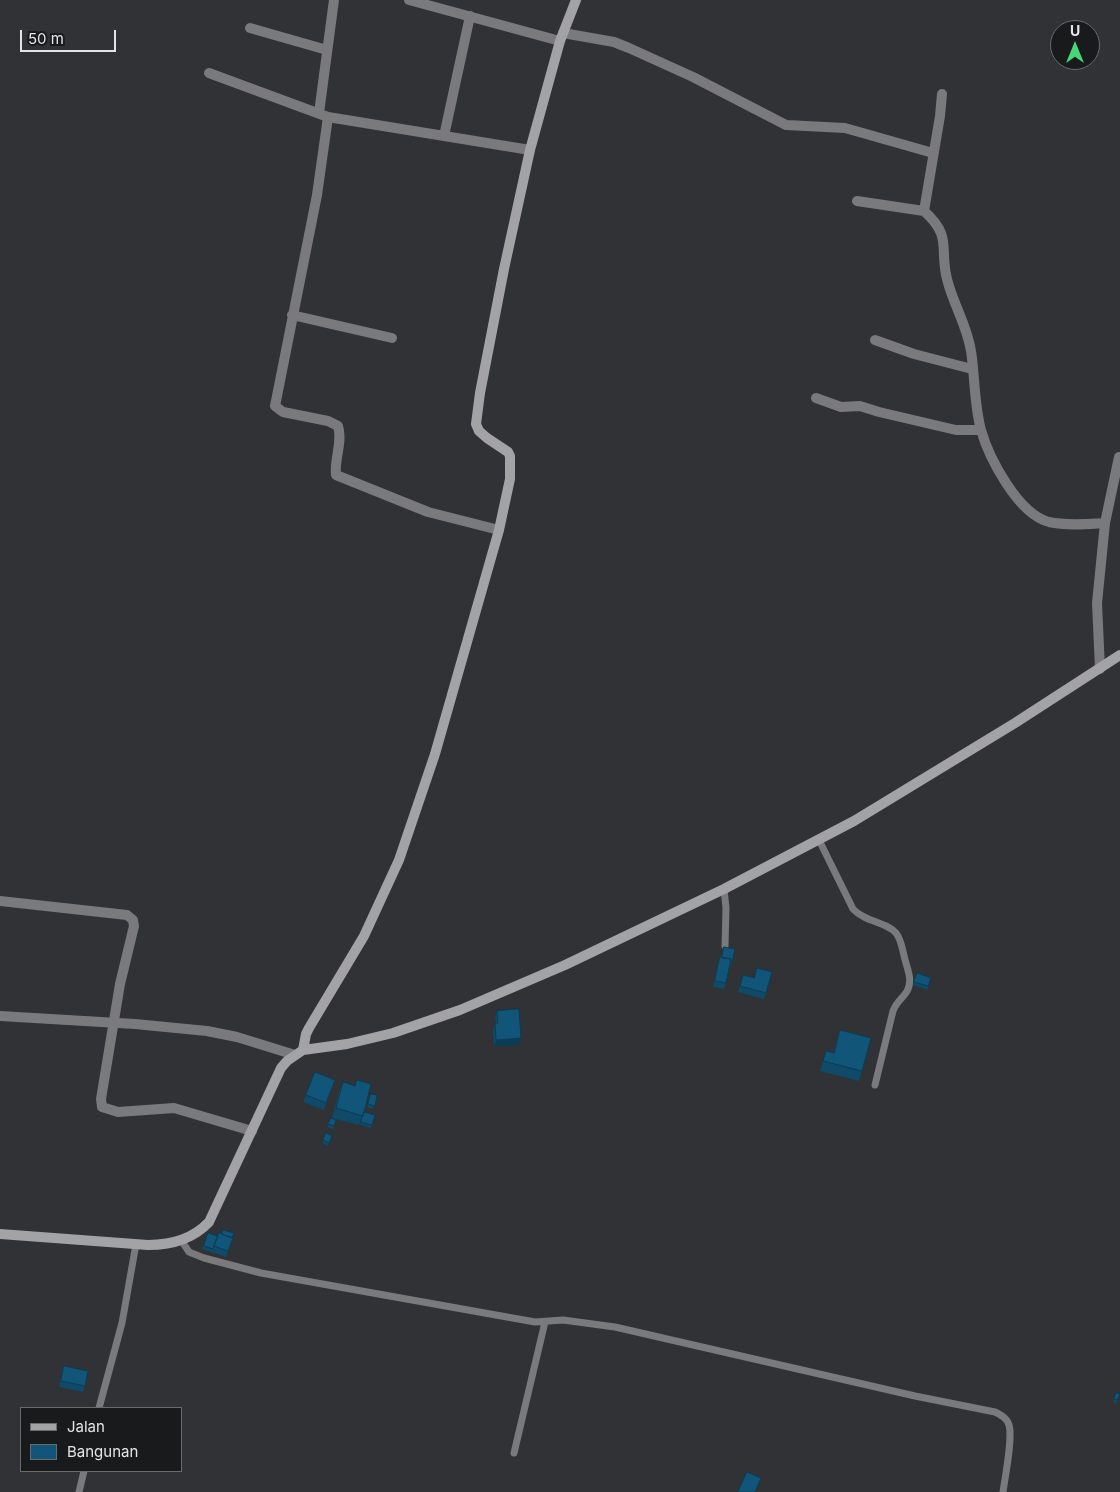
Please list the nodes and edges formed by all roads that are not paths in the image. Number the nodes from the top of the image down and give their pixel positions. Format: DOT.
graph roads {
  1 [pos="334,0"];
  2 [pos="409,0"];
  3 [pos="576,0"];
  4 [pos="470,16"];
  5 [pos="250,28"];
  6 [pos="562,37"];
  7 [pos="327,50"];
  8 [pos="209,73"];
  9 [pos="942,94"];
  10 [pos="324,115"];
  11 [pos="444,136"];
  12 [pos="530,150"];
  13 [pos="933,153"];
  14 [pos="857,201"];
  15 [pos="924,211"];
  16 [pos="292,315"];
  17 [pos="392,338"];
  18 [pos="875,340"];
  19 [pos="972,369"];
  20 [pos="816,398"];
  21 [pos="982,430"];
  22 [pos="1119,457"];
  23 [pos="1105,523"];
  24 [pos="499,530"];
  25 [pos="1120,655"];
  26 [pos="1100,670"];
  27 [pos="819,840"];
  28 [pos="724,889"];
  29 [pos="0,901"];
  30 [pos="725,946"];
  31 [pos="0,1016"];
  32 [pos="114,1023"];
  33 [pos="299,1053"];
  34 [pos="875,1085"];
  35 [pos="252,1131"];
  36 [pos="0,1234"];
  37 [pos="180,1240"];
  38 [pos="136,1244"];
  39 [pos="544,1322"];
  40 [pos="99,1407"];
  41 [pos="514,1453"];
  42 [pos="84,1472"];
  43 [pos="79,1492"];
  44 [pos="1003,1492"];
  1 -- 7 [label="street"];
  2 -- 4 [label="street"];
  3 -- 6 [label="main road"];
  4 -- 6 [label="street"];
  4 -- 11 [label="street"];
  5 -- 7 [label="street"];
  6 -- 12 [label="main road"];
  6 -- 13 [label="street"];
  7 -- 10 [label="street"];
  8 -- 10 [label="street"];
  9 -- 13 [label="street"];
  10 -- 11 [label="street"];
  10 -- 16 [label="street"];
  11 -- 12 [label="street"];
  12 -- 24 [label="main road"];
  13 -- 15 [label="street"];
  14 -- 15 [label="street"];
  15 -- 19 [label="street"];
  16 -- 17 [label="street"];
  16 -- 24 [label="street"];
  18 -- 19 [label="street"];
  19 -- 21 [label="street"];
  20 -- 21 [label="street"];
  21 -- 23 [label="street"];
  22 -- 23 [label="street"];
  23 -- 26 [label="street"];
  24 -- 33 [label="main road"];
  25 -- 26 [label="main road"];
  26 -- 27 [label="main road"];
  27 -- 28 [label="main road"];
  27 -- 34 [label="lane"];
  28 -- 30 [label="lane"];
  28 -- 33 [label="main road"];
  29 -- 32 [label="street"];
  31 -- 32 [label="street"];
  32 -- 33 [label="street"];
  32 -- 35 [label="street"];
  33 -- 35 [label="main road"];
  35 -- 37 [label="main road"];
  36 -- 38 [label="main road"];
  37 -- 38 [label="main road"];
  37 -- 39 [label="lane"];
  38 -- 40 [label="lane"];
  39 -- 41 [label="lane"];
  39 -- 44 [label="lane"];
  42 -- 43 [label="lane"];
}
